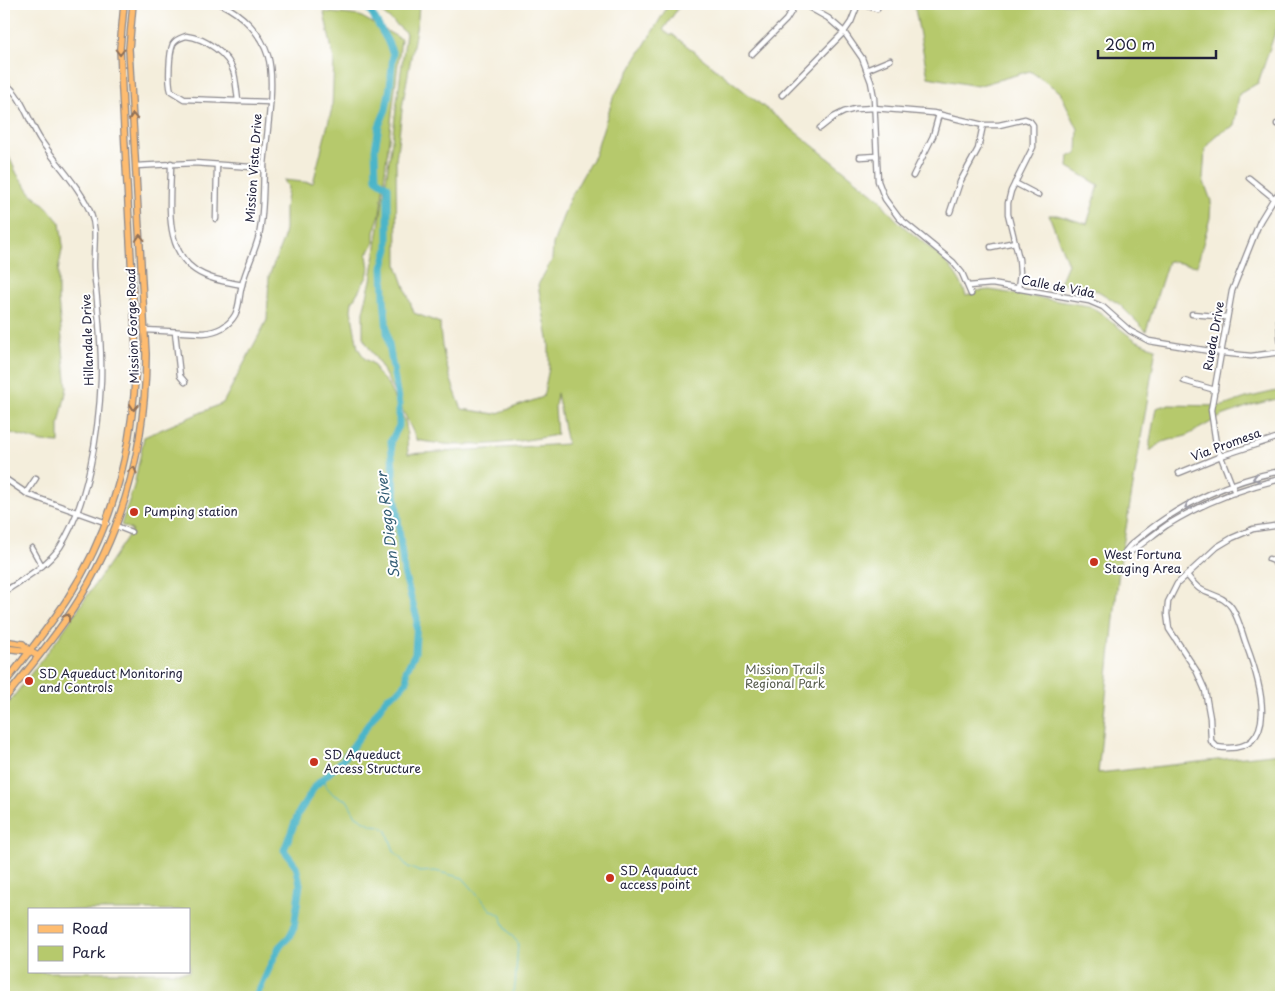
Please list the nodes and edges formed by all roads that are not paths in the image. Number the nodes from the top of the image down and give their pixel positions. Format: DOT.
graph roads {
  1 [pos="124,4"];
  2 [pos="134,4"];
  3 [pos="221,4"];
  4 [pos="796,4"];
  5 [pos="802,4"];
  6 [pos="860,4"];
  7 [pos="876,9"];
  8 [pos="844,32"];
  9 [pos="752,54"];
  10 [pos="890,60"];
  11 [pos="866,70"];
  12 [pos="4,83"];
  13 [pos="782,95"];
  14 [pos="238,101"];
  15 [pos="269,102"];
  16 [pos="874,108"];
  17 [pos="939,114"];
  18 [pos="983,125"];
  19 [pos="820,128"];
  20 [pos="877,156"];
  21 [pos="860,158"];
  22 [pos="171,163"];
  23 [pos="136,166"];
  24 [pos="217,166"];
  25 [pos="264,168"];
  26 [pos="913,176"];
  27 [pos="1249,178"];
  28 [pos="1015,183"];
  29 [pos="1281,191"];
  30 [pos="1038,195"];
  31 [pos="1274,198"];
  32 [pos="1281,204"];
  33 [pos="950,212"];
  34 [pos="216,219"];
  35 [pos="1015,242"];
  36 [pos="991,247"];
  37 [pos="242,285"];
  38 [pos="968,286"];
  39 [pos="1018,289"];
  40 [pos="971,294"];
  41 [pos="1281,309"];
  42 [pos="1192,314"];
  43 [pos="1226,317"];
  44 [pos="145,330"];
  45 [pos="175,332"];
  46 [pos="1281,350"];
  47 [pos="1222,353"];
  48 [pos="185,382"];
  49 [pos="1184,382"];
  50 [pos="1215,390"];
  51 [pos="1279,437"];
  52 [pos="1221,456"];
  53 [pos="1281,471"];
  54 [pos="1179,473"];
  55 [pos="36,478"];
  56 [pos="4,479"];
  57 [pos="1281,479"];
  58 [pos="1232,485"];
  59 [pos="26,493"];
  60 [pos="1235,493"];
  61 [pos="77,512"];
  62 [pos="106,523"];
  63 [pos="1281,524"];
  64 [pos="116,526"];
  65 [pos="131,532"];
  66 [pos="32,548"];
  67 [pos="1269,559"];
  68 [pos="42,566"];
  69 [pos="1281,574"];
  70 [pos="1187,575"];
  71 [pos="4,592"];
  72 [pos="4,641"];
  73 [pos="4,648"];
  74 [pos="29,651"];
  75 [pos="38,656"];
  76 [pos="4,684"];
  77 [pos="4,700"];
  1 -- 62 [label="main road, Mission Gorge Road, one-way"];
  23 -- 2 [label="main road, Mission Gorge Road, one-way"];
  3 -- 15 [label="street, Mission Vista Drive"];
  4 -- 9 [label="street"];
  5 -- 8 [label="street"];
  6 -- 7 [label="street"];
  6 -- 8 [label="street"];
  8 -- 11 [label="street"];
  8 -- 13 [label="street"];
  10 -- 11 [label="street"];
  11 -- 16 [label="street"];
  12 -- 61 [label="street, Hillandale Drive"];
  14 -- 14 [label="street"];
  14 -- 15 [label="street"];
  15 -- 25 [label="street, Mission Vista Drive"];
  16 -- 17 [label="street"];
  16 -- 19 [label="street"];
  16 -- 20 [label="street"];
  17 -- 18 [label="street"];
  17 -- 26 [label="street"];
  18 -- 28 [label="street"];
  18 -- 33 [label="street"];
  20 -- 21 [label="street"];
  20 -- 38 [label="street"];
  22 -- 23 [label="street"];
  22 -- 24 [label="street"];
  22 -- 37 [label="street"];
  44 -- 23 [label="main road, Mission Gorge Road, one-way"];
  24 -- 25 [label="street"];
  24 -- 34 [label="street"];
  25 -- 37 [label="street, Mission Vista Drive"];
  27 -- 31 [label="street"];
  28 -- 30 [label="street"];
  28 -- 35 [label="street"];
  29 -- 31 [label="street, Rueda Drive"];
  31 -- 32 [label="street"];
  31 -- 43 [label="street, Rueda Drive"];
  35 -- 36 [label="street"];
  35 -- 39 [label="street"];
  37 -- 45 [label="street, Mission Vista Drive"];
  38 -- 39 [label="street, Calle de Vida"];
  38 -- 40 [label="street"];
  39 -- 47 [label="street, Calle de Vida"];
  41 -- 46 [label="street"];
  42 -- 43 [label="street"];
  43 -- 47 [label="street, Rueda Drive"];
  44 -- 45 [label="street, Mission Vista Drive"];
  64 -- 44 [label="main road, Mission Gorge Road, one-way"];
  45 -- 48 [label="street"];
  46 -- 47 [label="street, Calle de Vida"];
  47 -- 50 [label="street, Rueda Drive"];
  49 -- 50 [label="street"];
  50 -- 52 [label="street, Rueda Drive"];
  51 -- 52 [label="street, Via Promesa"];
  52 -- 54 [label="street, Via Promesa"];
  52 -- 58 [label="street, Rueda Drive"];
  53 -- 58 [label="street, one-way"];
  55 -- 59 [label="street"];
  56 -- 59 [label="street"];
  57 -- 60 [label="street"];
  58 -- 60 [label="street, Rueda Drive"];
  58 -- 60 [label="street, one-way"];
  59 -- 61 [label="street"];
  61 -- 62 [label="street"];
  61 -- 68 [label="street, Hillandale Drive"];
  62 -- 74 [label="main road, Mission Gorge Road"];
  63 -- 70 [label="street"];
  64 -- 65 [label="street"];
  75 -- 64 [label="main road, Mission Gorge Road, one-way"];
  66 -- 68 [label="street"];
  67 -- 69 [label="street"];
  68 -- 71 [label="street, Hillandale Drive"];
  70 -- 70 [label="street"];
  72 -- 74 [label="main road"];
  73 -- 74 [label="main road"];
  74 -- 75 [label="main road"];
  74 -- 76 [label="main road, Mission Gorge Road"];
  75 -- 77 [label="main road, Mission Gorge Road"];
}
